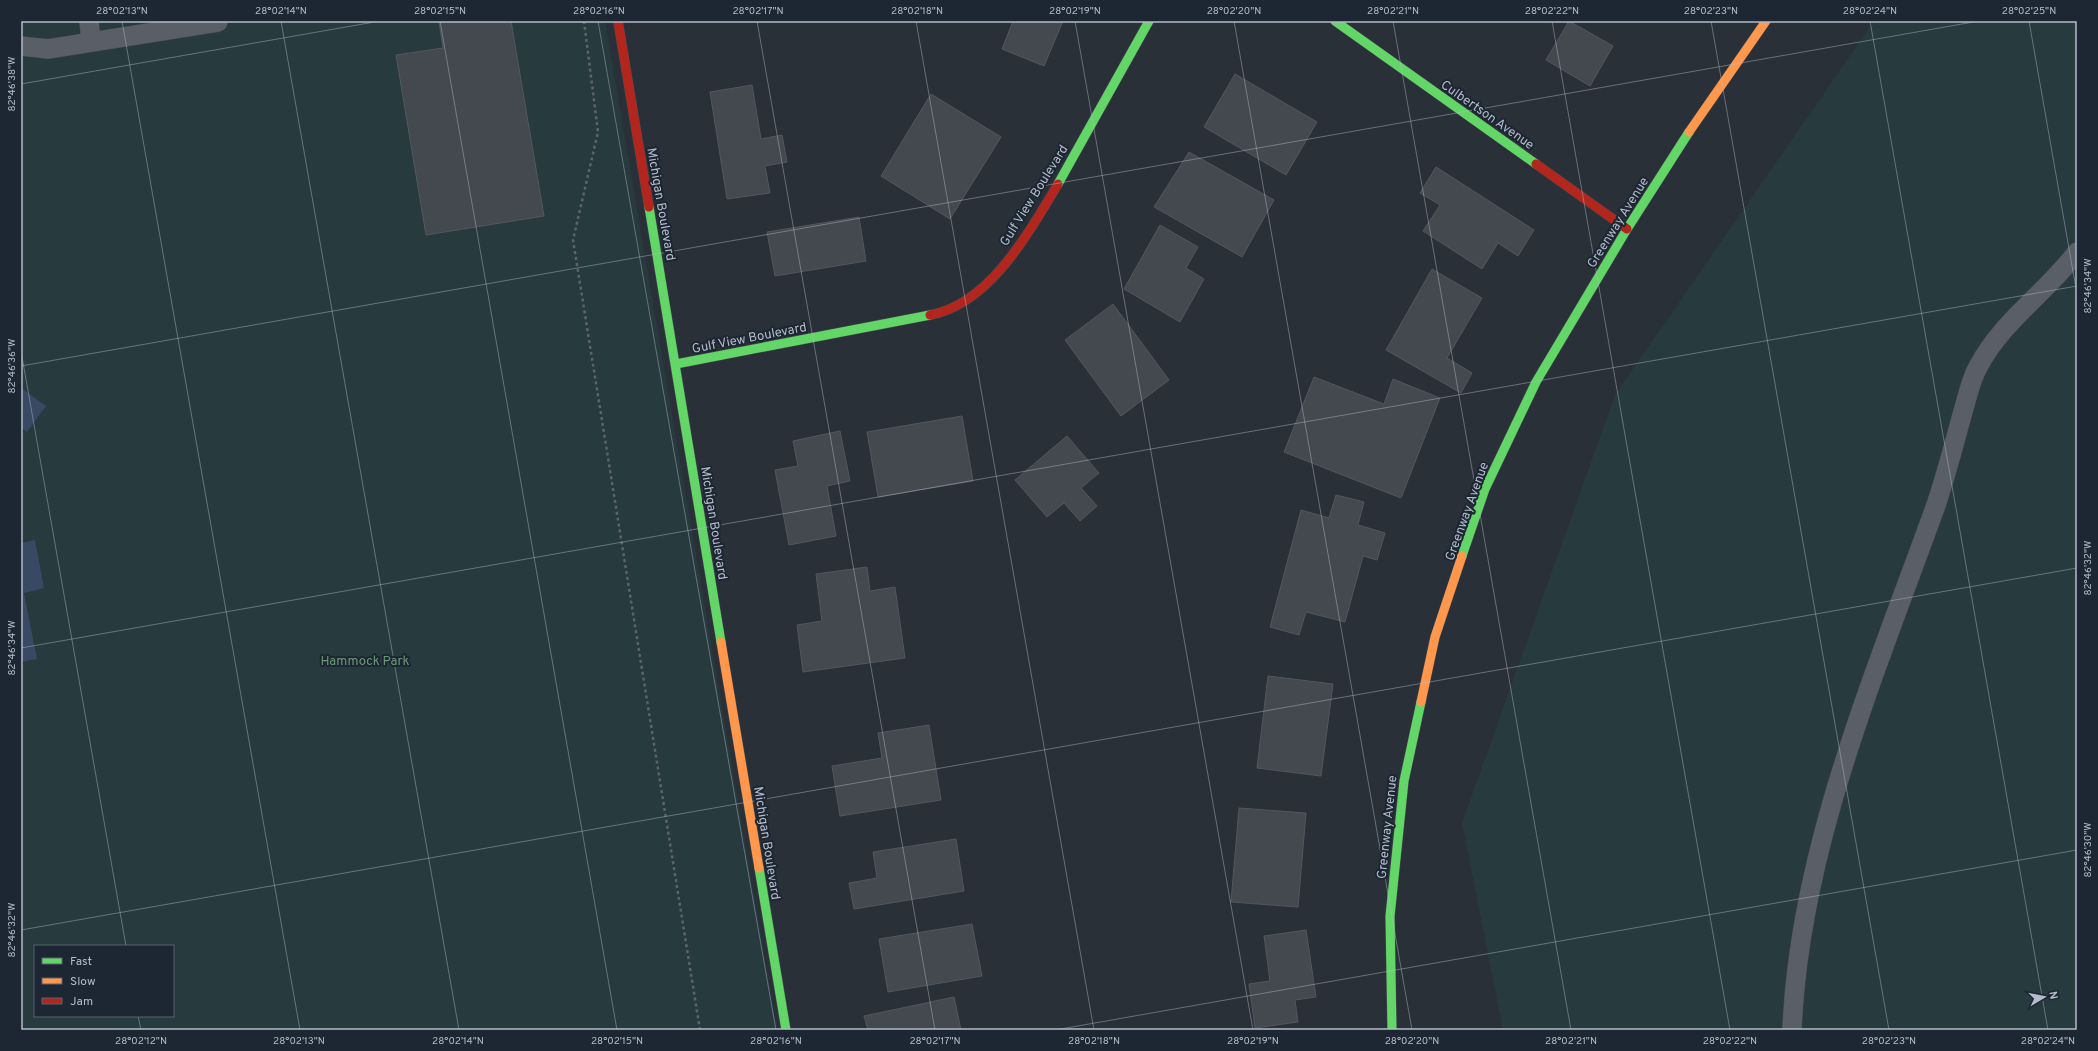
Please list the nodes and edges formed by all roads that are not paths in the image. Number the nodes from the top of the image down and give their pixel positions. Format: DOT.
graph roads {
  1 [pos="89,21"];
  2 [pos="618,21"];
  3 [pos="1149,21"];
  4 [pos="1335,21"];
  5 [pos="1766,21"];
  6 [pos="218,22"];
  7 [pos="91,42"];
  8 [pos="21,46"];
  9 [pos="1627,229"];
  10 [pos="2077,252"];
  11 [pos="676,364"];
  12 [pos="786,1030"];
  13 [pos="1392,1030"];
  14 [pos="1792,1030"];
  1 -- 7 [label="lane"];
  2 -- 11 [label="street, Michigan Boulevard"];
  3 -- 11 [label="street, Gulf View Boulevard"];
  4 -- 9 [label="street, Culbertson Avenue"];
  5 -- 9 [label="street, Greenway Avenue"];
  6 -- 7 [label="lane"];
  7 -- 8 [label="lane"];
  9 -- 13 [label="street, Greenway Avenue"];
  10 -- 14 [label="lane"];
  11 -- 12 [label="street, Michigan Boulevard"];
}
